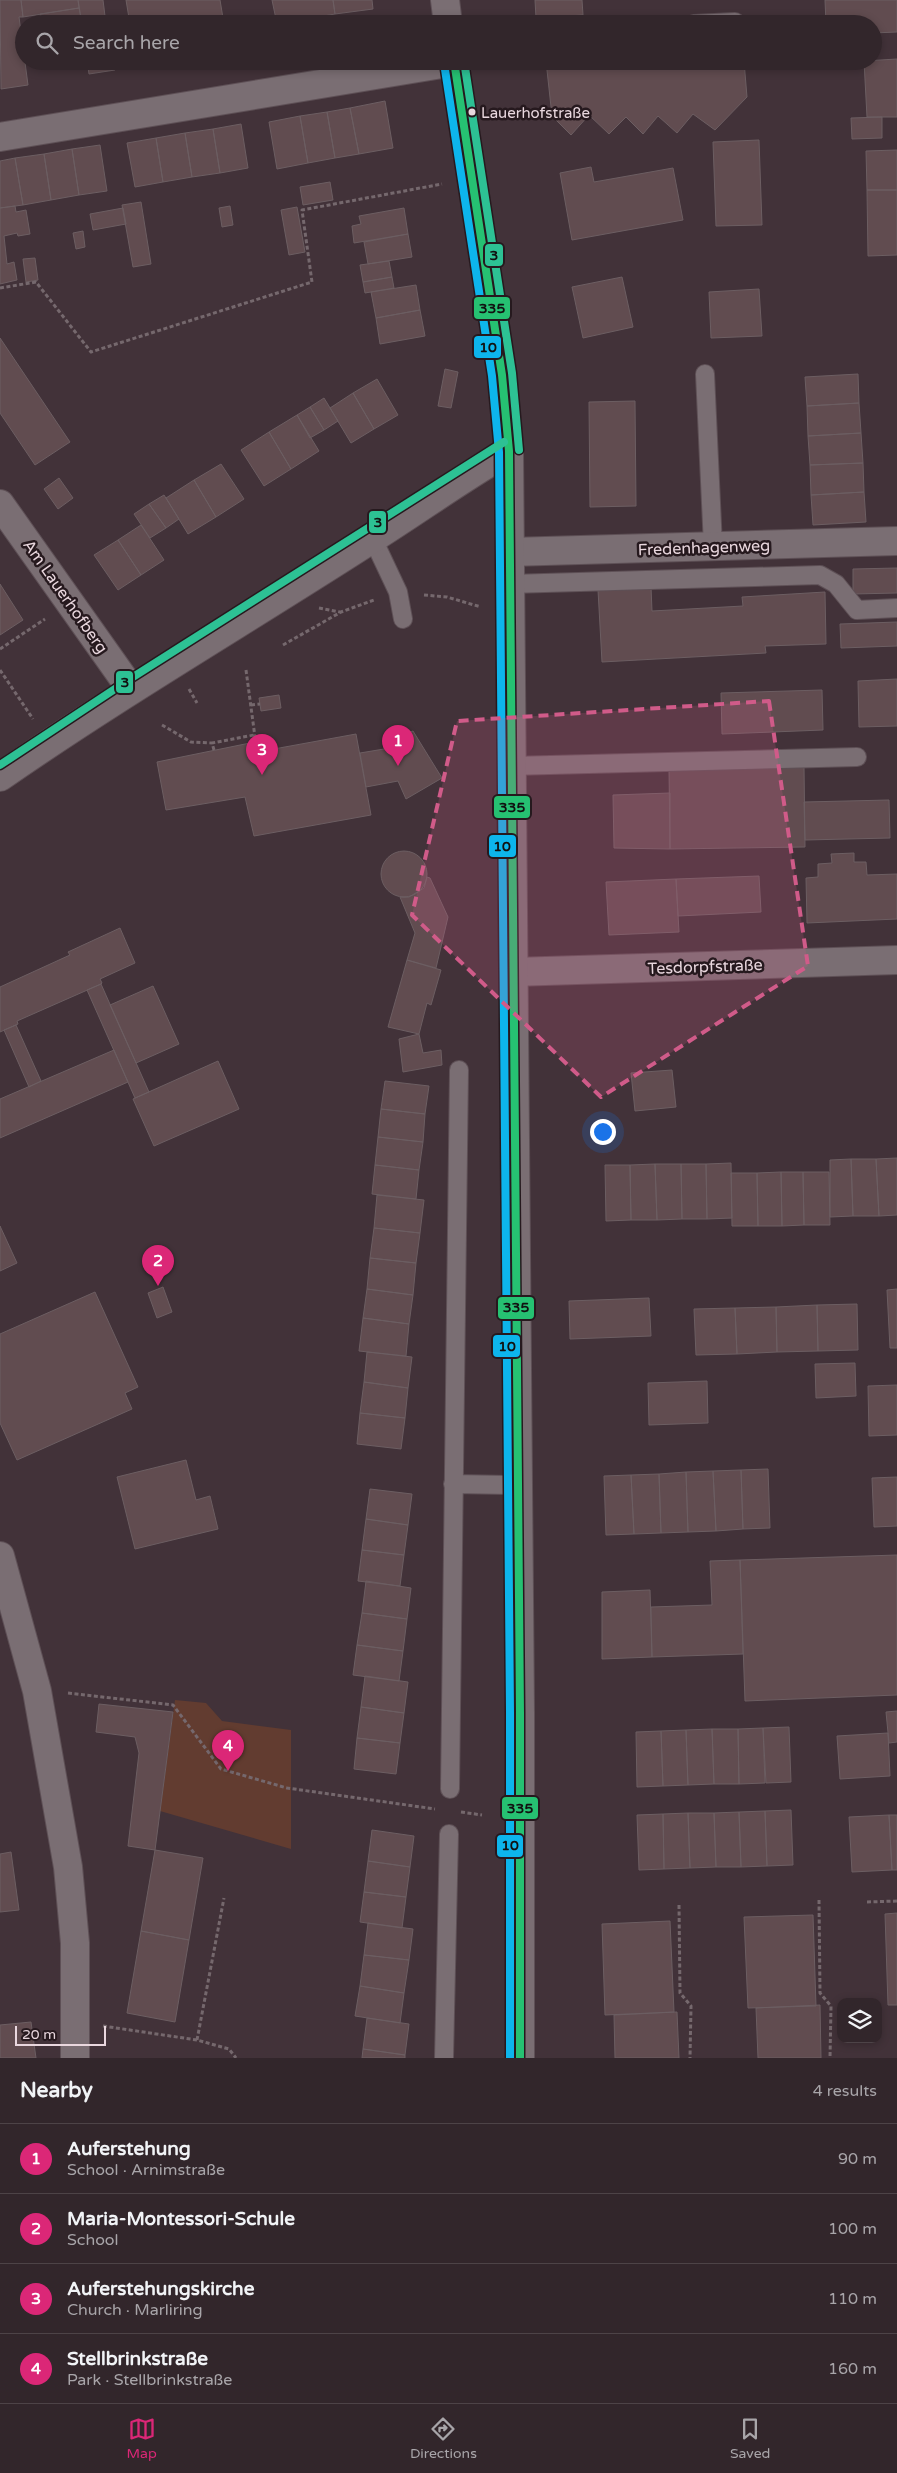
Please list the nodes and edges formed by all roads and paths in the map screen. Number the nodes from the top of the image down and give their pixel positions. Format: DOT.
graph roads {
  1 [pos="445,0"];
  2 [pos="447,15"];
  3 [pos="406,70"];
  4 [pos="455,70"];
  5 [pos="0,137"];
  6 [pos="442,184"];
  7 [pos="0,288"];
  8 [pos="705,374"];
  9 [pos="508,451"];
  10 [pos="0,504"];
  11 [pos="373,539"];
  12 [pos="897,542"];
  13 [pos="713,546"];
  14 [pos="510,552"];
  15 [pos="510,584"];
  16 [pos="70,602"];
  17 [pos="897,608"];
  18 [pos="341,612"];
  19 [pos="403,619"];
  20 [pos="283,645"];
  21 [pos="0,649"];
  22 [pos="0,670"];
  23 [pos="246,670"];
  24 [pos="131,689"];
  25 [pos="260,704"];
  26 [pos="251,705"];
  27 [pos="34,722"];
  28 [pos="162,725"];
  29 [pos="254,735"];
  30 [pos="212,743"];
  31 [pos="214,750"];
  32 [pos="257,752"];
  33 [pos="857,757"];
  34 [pos="511,766"];
  35 [pos="0,777"];
  36 [pos="897,960"];
  37 [pos="513,972"];
  38 [pos="459,1070"];
  39 [pos="453,1484"];
  40 [pos="518,1485"];
  41 [pos="0,1556"];
  42 [pos="37,1692"];
  43 [pos="450,1789"];
  44 [pos="440,1809"];
  45 [pos="458,1812"];
  46 [pos="482,1815"];
  47 [pos="449,1834"];
  48 [pos="224,1898"];
  49 [pos="819,1900"];
  50 [pos="897,1901"];
  51 [pos="867,1902"];
  52 [pos="679,1905"];
  53 [pos="74,2022"];
  54 [pos="197,2040"];
  55 [pos="75,2058"];
  56 [pos="236,2058"];
  57 [pos="444,2058"];
  58 [pos="520,2058"];
  59 [pos="690,2058"];
  60 [pos="830,2058"];
  1 -- 2 [label="street"];
  3 -- 5 [label="street"];
  4 -- 9 [label="street"];
  6 -- 7 [label="path"];
  8 -- 13 [label="lane"];
  9 -- 11 [label="street"];
  9 -- 14 [label="street"];
  10 -- 16 [label="street, Am Lauerhofberg"];
  11 -- 19 [label="lane"];
  11 -- 24 [label="street"];
  12 -- 13 [label="street, Fredenhagenweg"];
  13 -- 14 [label="street, Fredenhagenweg"];
  14 -- 15 [label="street"];
  15 -- 17 [label="lane"];
  15 -- 34 [label="street"];
  16 -- 21 [label="path"];
  16 -- 24 [label="street, Am Lauerhofberg"];
  18 -- 20 [label="path"];
  22 -- 27 [label="path"];
  23 -- 26 [label="path"];
  24 -- 35 [label="street"];
  25 -- 26 [label="path"];
  26 -- 29 [label="path"];
  28 -- 30 [label="path"];
  29 -- 30 [label="path"];
  29 -- 32 [label="path"];
  30 -- 31 [label="path"];
  33 -- 34 [label="lane"];
  34 -- 37 [label="street"];
  36 -- 37 [label="street, Tesdorpfstraße"];
  37 -- 40 [label="street"];
  38 -- 39 [label="lane"];
  39 -- 40 [label="lane"];
  39 -- 43 [label="lane"];
  40 -- 58 [label="street"];
  41 -- 42 [label="street"];
  42 -- 44 [label="path"];
  42 -- 53 [label="street"];
  45 -- 46 [label="path"];
  47 -- 57 [label="lane"];
  48 -- 54 [label="path"];
  49 -- 60 [label="path"];
  50 -- 51 [label="path"];
  52 -- 59 [label="path"];
  53 -- 54 [label="path"];
  53 -- 55 [label="street"];
  54 -- 56 [label="path"];
}
